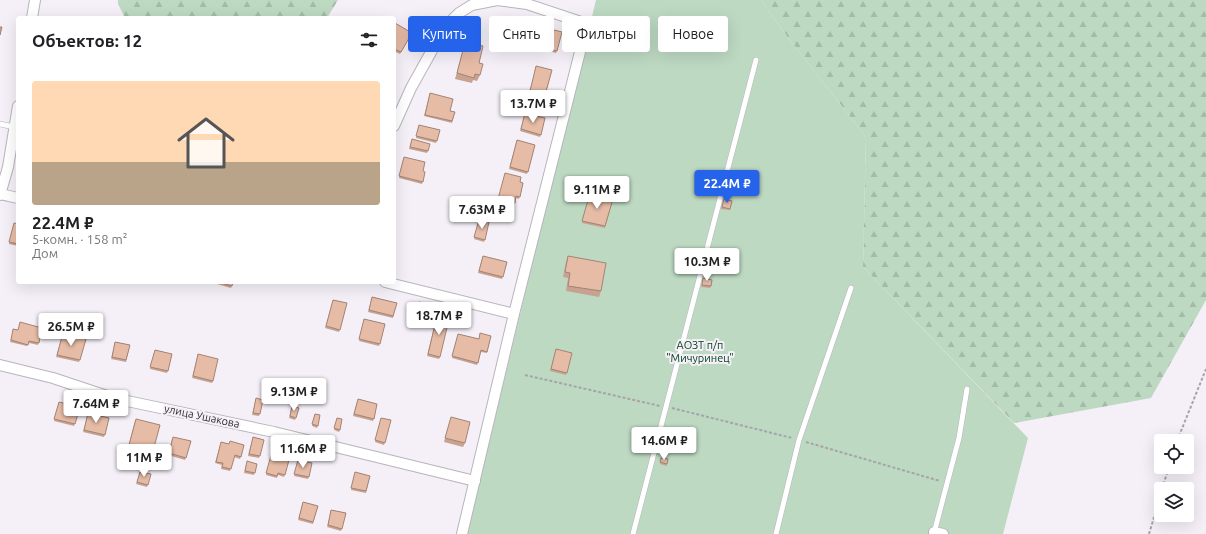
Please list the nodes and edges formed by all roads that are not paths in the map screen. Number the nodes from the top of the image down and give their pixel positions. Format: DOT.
graph roads {
  1 [pos="35,0"];
  2 [pos="32,16"];
  3 [pos="756,60"];
  4 [pos="16,116"];
  5 [pos="396,122"];
  6 [pos="0,124"];
  7 [pos="14,127"];
  8 [pos="0,195"];
  9 [pos="16,198"];
  10 [pos="393,284"];
  11 [pos="850,288"];
  12 [pos="514,314"];
  13 [pos="0,365"];
  14 [pos="967,389"];
  15 [pos="475,481"];
  16 [pos="937,533"];
  17 [pos="462,534"];
  18 [pos="633,534"];
  19 [pos="776,534"];
  1 -- 2 [label="street"];
  3 -- 18 [label="lane"];
  4 -- 7 [label="street"];
  5 -- 12 [label="street"];
  6 -- 7 [label="lane"];
  7 -- 8 [label="street"];
  8 -- 9 [label="street"];
  10 -- 12 [label="street"];
  11 -- 19 [label="lane"];
  12 -- 15 [label="street"];
  13 -- 15 [label="street, улица Ушакова"];
  14 -- 16 [label="lane"];
  15 -- 17 [label="street"];
}
